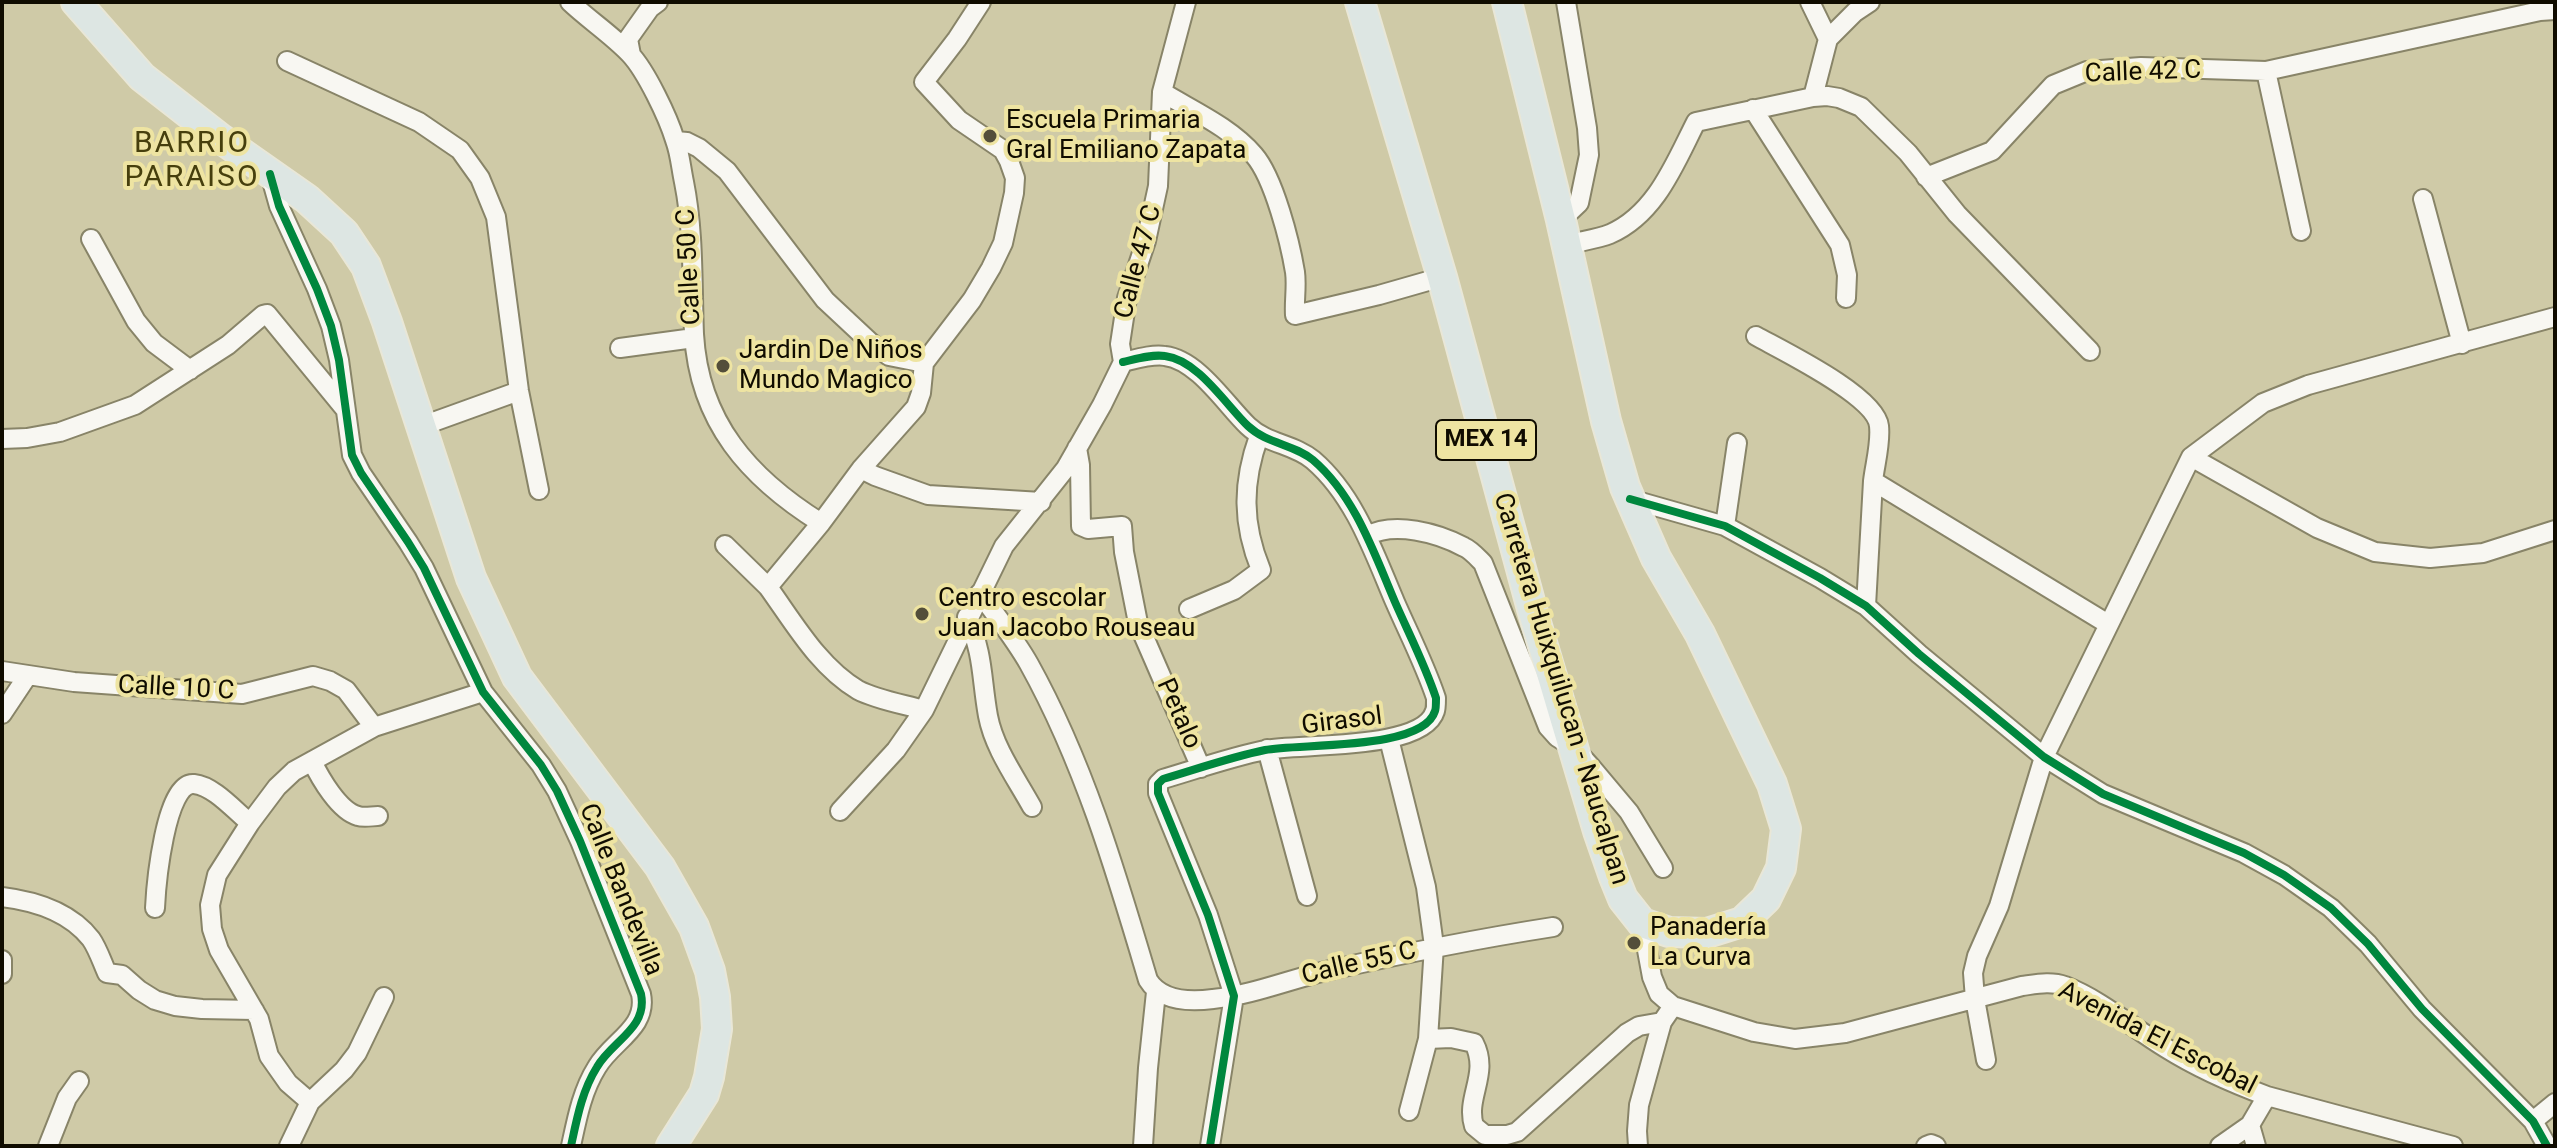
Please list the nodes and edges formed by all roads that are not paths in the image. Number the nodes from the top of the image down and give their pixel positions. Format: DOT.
graph roads {
  1 [pos="76,2"];
  2 [pos="570,2"];
  3 [pos="658,2"];
  4 [pos="981,2"];
  5 [pos="1186,2"];
  6 [pos="1360,2"];
  7 [pos="1507,2"];
  8 [pos="1566,2"];
  9 [pos="1810,2"];
  10 [pos="1870,2"];
  11 [pos="2555,10"];
  12 [pos="1828,39"];
  13 [pos="631,55"];
  14 [pos="287,61"];
  15 [pos="2266,71"];
  16 [pos="1162,92"];
  17 [pos="1813,97"];
  18 [pos="1753,109"];
  19 [pos="676,141"];
  20 [pos="270,174"];
  21 [pos="1926,177"];
  22 [pos="2423,199"];
  23 [pos="2301,231"];
  24 [pos="1564,232"];
  25 [pos="91,239"];
  26 [pos="1442,277"];
  27 [pos="1846,298"];
  28 [pos="2555,317"];
  29 [pos="1756,336"];
  30 [pos="694,338"];
  31 [pos="2462,344"];
  32 [pos="620,348"];
  33 [pos="2090,351"];
  34 [pos="1123,362"];
  35 [pos="924,363"];
  36 [pos="190,370"];
  37 [pos="519,391"];
  38 [pos="347,411"];
  39 [pos="422,426"];
  40 [pos="1259,436"];
  41 [pos="2,439"];
  42 [pos="1737,443"];
  43 [pos="1077,448"];
  44 [pos="2191,457"];
  45 [pos="861,469"];
  46 [pos="1873,481"];
  47 [pos="539,490"];
  48 [pos="1630,499"];
  49 [pos="1041,502"];
  50 [pos="821,523"];
  51 [pos="1725,526"];
  52 [pos="2555,530"];
  53 [pos="1367,536"];
  54 [pos="725,545"];
  55 [pos="768,587"];
  56 [pos="980,593"];
  57 [pos="1866,606"];
  58 [pos="1189,609"];
  59 [pos="967,617"];
  60 [pos="2108,624"];
  61 [pos="2,671"];
  62 [pos="28,675"];
  63 [pos="483,692"];
  64 [pos="924,710"];
  65 [pos="2,714"];
  66 [pos="374,727"];
  67 [pos="1389,739"];
  68 [pos="1573,747"];
  69 [pos="1267,749"];
  70 [pos="2044,757"];
  71 [pos="312,761"];
  72 [pos="1201,768"];
  73 [pos="1032,807"];
  74 [pos="840,811"];
  75 [pos="378,816"];
  76 [pos="250,823"];
  77 [pos="1663,868"];
  78 [pos="1307,896"];
  79 [pos="2,897"];
  80 [pos="155,908"];
  81 [pos="1642,923"];
  82 [pos="1553,927"];
  83 [pos="1434,946"];
  84 [pos="2,960"];
  85 [pos="2,972"];
  86 [pos="1162,994"];
  87 [pos="1234,996"];
  88 [pos="384,997"];
  89 [pos="1975,999"];
  90 [pos="1673,1006"];
  91 [pos="254,1010"];
  92 [pos="1662,1022"];
  93 [pos="1428,1039"];
  94 [pos="1986,1060"];
  95 [pos="79,1081"];
  96 [pos="2267,1096"];
  97 [pos="310,1102"];
  98 [pos="2555,1103"];
  99 [pos="1409,1111"];
  100 [pos="2533,1121"];
  101 [pos="2250,1125"];
  102 [pos="48,1146"];
  103 [pos="289,1146"];
  104 [pos="571,1146"];
  105 [pos="671,1146"];
  106 [pos="1143,1146"];
  107 [pos="1210,1146"];
  108 [pos="1638,1146"];
  109 [pos="1926,1146"];
  110 [pos="1936,1146"];
  111 [pos="2220,1146"];
  112 [pos="2256,1146"];
  113 [pos="2453,1146"];
  114 [pos="2547,1146"];
  1 -- 20 [label="main road"];
  2 -- 13 [label="street, Calle 50 C"];
  3 -- 13 [label="street"];
  4 -- 35 [label="street"];
  5 -- 16 [label="street, Calle 47 C"];
  6 -- 26 [label="main road, Carretera Huixquilucan - Naucalpan / MEX 14"];
  7 -- 24 [label="main road"];
  8 -- 24 [label="street"];
  9 -- 12 [label="street"];
  10 -- 12 [label="street"];
  11 -- 15 [label="street, Calle 42 C"];
  12 -- 17 [label="street"];
  13 -- 19 [label="street, Calle 50 C"];
  14 -- 37 [label="street"];
  15 -- 21 [label="street, Calle 42 C"];
  15 -- 23 [label="street"];
  16 -- 26 [label="street"];
  16 -- 34 [label="street, Calle 47 C"];
  17 -- 18 [label="street"];
  17 -- 21 [label="street"];
  18 -- 24 [label="street"];
  18 -- 27 [label="street"];
  19 -- 30 [label="street, Calle 50 C"];
  19 -- 35 [label="street"];
  20 -- 38 [label="street, Calle Bandevilla"];
  20 -- 39 [label="main road"];
  21 -- 33 [label="street"];
  22 -- 31 [label="street"];
  24 -- 48 [label="main road"];
  25 -- 36 [label="street"];
  26 -- 68 [label="main road, Carretera Huixquilucan - Naucalpan / MEX 14"];
  28 -- 31 [label="street"];
  29 -- 46 [label="street"];
  30 -- 32 [label="street"];
  30 -- 50 [label="street, Calle 50 C"];
  31 -- 44 [label="street"];
  34 -- 40 [label="street"];
  34 -- 43 [label="street, Calle 47 C"];
  35 -- 45 [label="street"];
  36 -- 38 [label="street"];
  36 -- 41 [label="street"];
  37 -- 39 [label="street"];
  37 -- 47 [label="street"];
  38 -- 63 [label="street, Calle Bandevilla"];
  39 -- 105 [label="main road"];
  40 -- 53 [label="street"];
  40 -- 58 [label="street"];
  42 -- 51 [label="street"];
  43 -- 49 [label="street, Calle 47 C"];
  43 -- 72 [label="street, Petalo"];
  44 -- 52 [label="street"];
  44 -- 60 [label="street"];
  45 -- 49 [label="street"];
  45 -- 50 [label="street"];
  46 -- 57 [label="street"];
  46 -- 60 [label="street"];
  48 -- 51 [label="street"];
  48 -- 81 [label="main road"];
  49 -- 56 [label="street, Calle 47 C"];
  50 -- 55 [label="street"];
  51 -- 57 [label="street"];
  53 -- 67 [label="street, Girasol"];
  53 -- 68 [label="street"];
  54 -- 55 [label="street"];
  55 -- 64 [label="street"];
  56 -- 59 [label="street, Calle 47 C"];
  56 -- 86 [label="street"];
  57 -- 70 [label="street"];
  59 -- 64 [label="street, Calle 47 C"];
  59 -- 73 [label="street"];
  60 -- 70 [label="street"];
  61 -- 62 [label="street, Calle 10 C"];
  62 -- 65 [label="street"];
  62 -- 66 [label="street, Calle 10 C"];
  63 -- 66 [label="street"];
  63 -- 104 [label="street, Calle Bandevilla"];
  64 -- 74 [label="street, Calle 47 C"];
  66 -- 71 [label="street"];
  67 -- 69 [label="street, Girasol"];
  67 -- 83 [label="street"];
  68 -- 77 [label="street"];
  68 -- 81 [label="main road, Carretera Huixquilucan - Naucalpan / MEX 14"];
  69 -- 72 [label="street, Girasol"];
  69 -- 78 [label="street"];
  70 -- 89 [label="street"];
  70 -- 100 [label="street"];
  71 -- 75 [label="street"];
  71 -- 76 [label="street"];
  72 -- 87 [label="street, Girasol"];
  76 -- 80 [label="street"];
  76 -- 91 [label="street"];
  79 -- 91 [label="street"];
  81 -- 90 [label="street"];
  82 -- 83 [label="street, Calle 55 C"];
  83 -- 87 [label="street, Calle 55 C"];
  83 -- 93 [label="street"];
  84 -- 85 [label="street"];
  86 -- 87 [label="street, Calle 55 C"];
  86 -- 106 [label="street"];
  87 -- 107 [label="street"];
  88 -- 97 [label="street"];
  89 -- 90 [label="street, Avenida El Escobal"];
  89 -- 94 [label="street"];
  89 -- 96 [label="street, Avenida El Escobal"];
  90 -- 92 [label="street"];
  91 -- 97 [label="street"];
  92 -- 93 [label="street"];
  92 -- 108 [label="street"];
  93 -- 99 [label="street"];
  95 -- 102 [label="street"];
  96 -- 101 [label="street"];
  96 -- 113 [label="street, Avenida El Escobal"];
  97 -- 103 [label="street"];
  98 -- 100 [label="street"];
  100 -- 114 [label="street"];
  101 -- 111 [label="street"];
  101 -- 112 [label="street"];
  109 -- 110 [label="street"];
}
